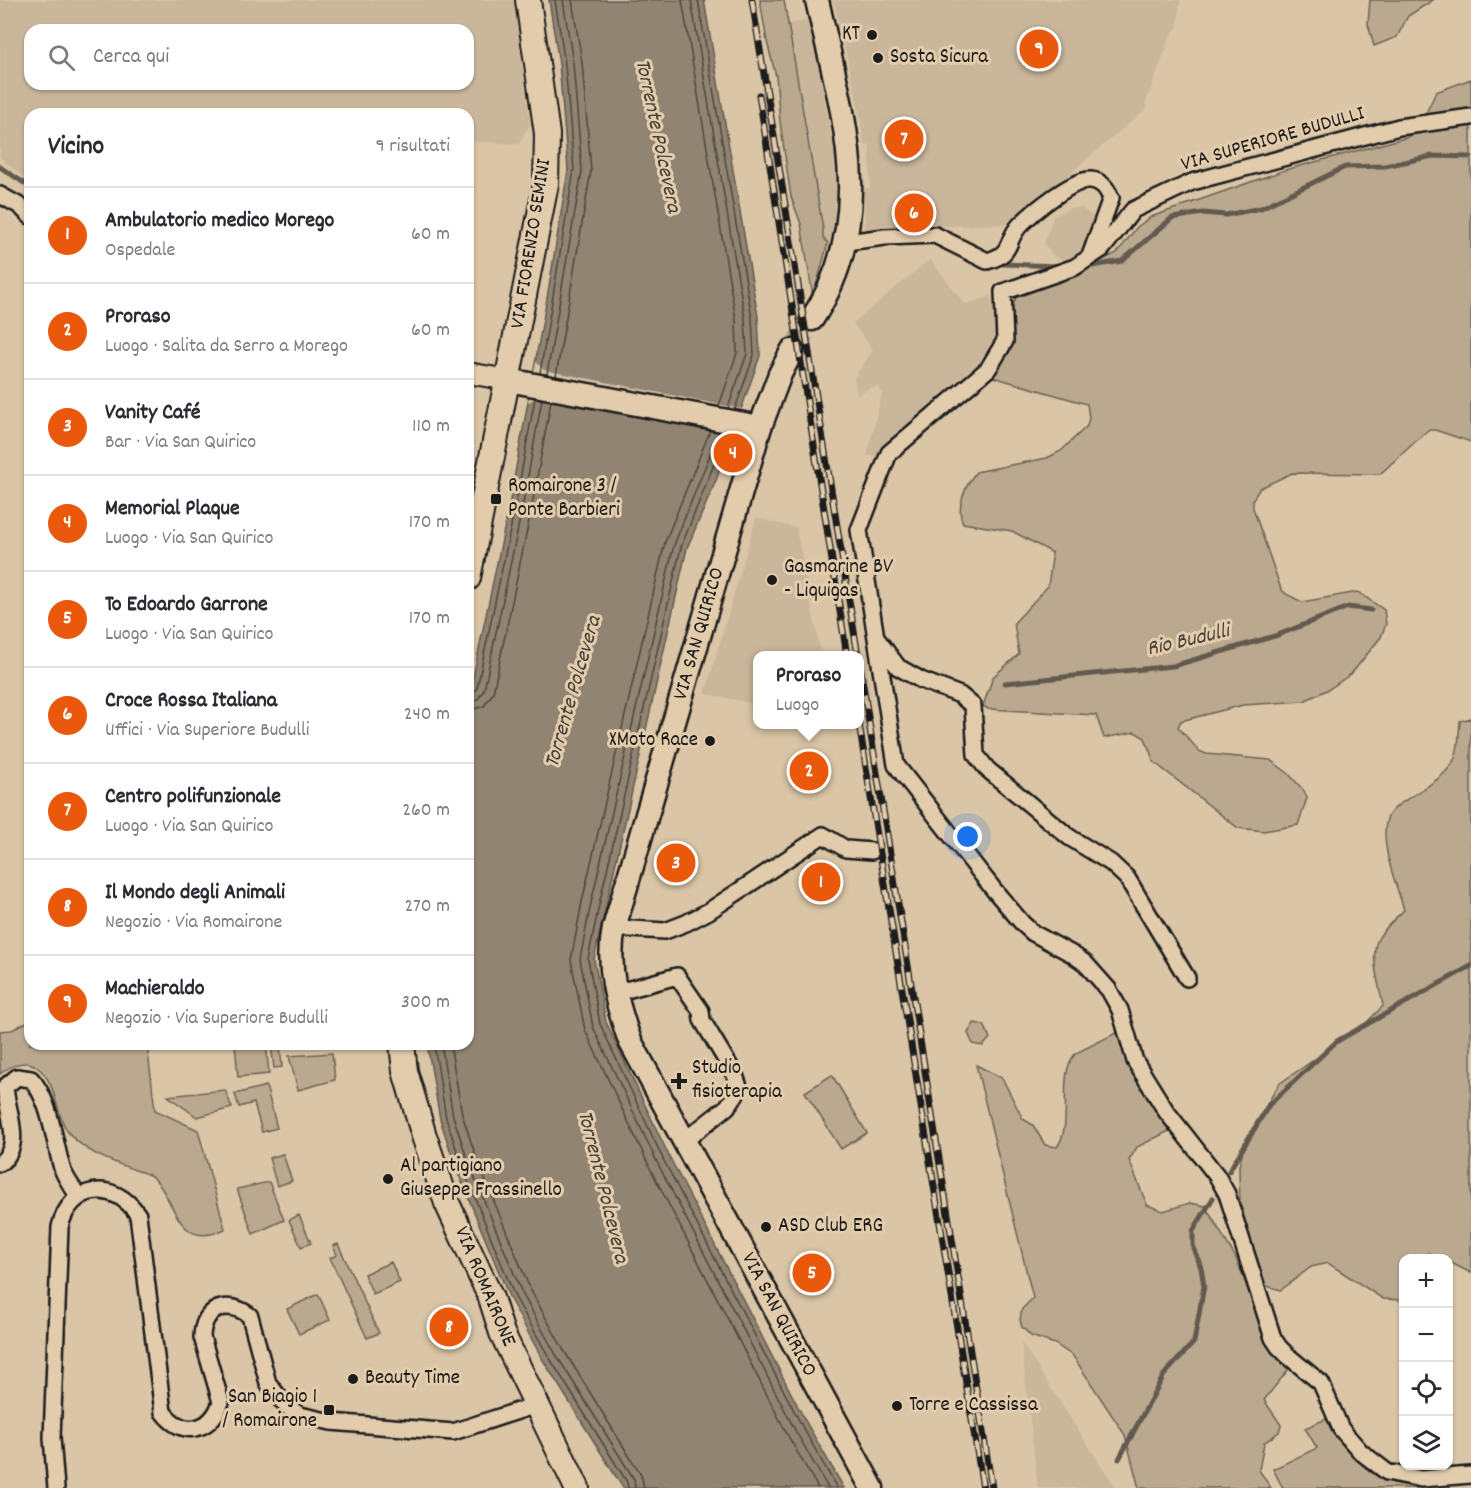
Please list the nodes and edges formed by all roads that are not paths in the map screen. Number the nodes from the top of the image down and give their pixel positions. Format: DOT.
graph roads {
  1 [pos="528,0"];
  2 [pos="817,0"];
  3 [pos="1471,117"];
  4 [pos="0,195"];
  5 [pos="24,210"];
  6 [pos="846,242"];
  7 [pos="1090,256"];
  8 [pos="812,319"];
  9 [pos="792,351"];
  10 [pos="474,374"];
  11 [pos="520,382"];
  12 [pos="760,428"];
  13 [pos="474,519"];
  14 [pos="875,637"];
  15 [pos="872,851"];
  16 [pos="614,928"];
  17 [pos="1187,978"];
  18 [pos="614,990"];
  19 [pos="403,1050"];
  20 [pos="684,1141"];
  21 [pos="0,1163"];
  22 [pos="79,1197"];
  23 [pos="536,1405"];
  24 [pos="1471,1475"];
  25 [pos="56,1488"];
  26 [pos="577,1488"];
  27 [pos="872,1488"];
  1 -- 11 [label="main road, VIA FIORENZO SEMINI"];
  2 -- 6 [label="main road"];
  3 -- 7 [label="street, VIA SUPERIORE BUDULLI"];
  4 -- 5 [label="street"];
  6 -- 7 [label="street"];
  6 -- 8 [label="main road"];
  7 -- 14 [label="street, VIA SUPERIORE BUDULLI"];
  9 -- 12 [label="main road, VIA SAN QUIRICO"];
  10 -- 11 [label="street"];
  11 -- 12 [label="main road"];
  11 -- 13 [label="main road"];
  12 -- 16 [label="main road, VIA SAN QUIRICO"];
  14 -- 17 [label="street"];
  14 -- 24 [label="street"];
  15 -- 16 [label="street"];
  16 -- 18 [label="main road, VIA SAN QUIRICO"];
  18 -- 20 [label="main road, VIA SAN QUIRICO"];
  18 -- 20 [label="street"];
  19 -- 23 [label="main road, VIA ROMAIRONE"];
  20 -- 27 [label="main road, VIA SAN QUIRICO"];
  21 -- 22 [label="street"];
  22 -- 23 [label="street"];
  22 -- 25 [label="street"];
  23 -- 26 [label="main road, VIA ROMAIRONE"];
}
